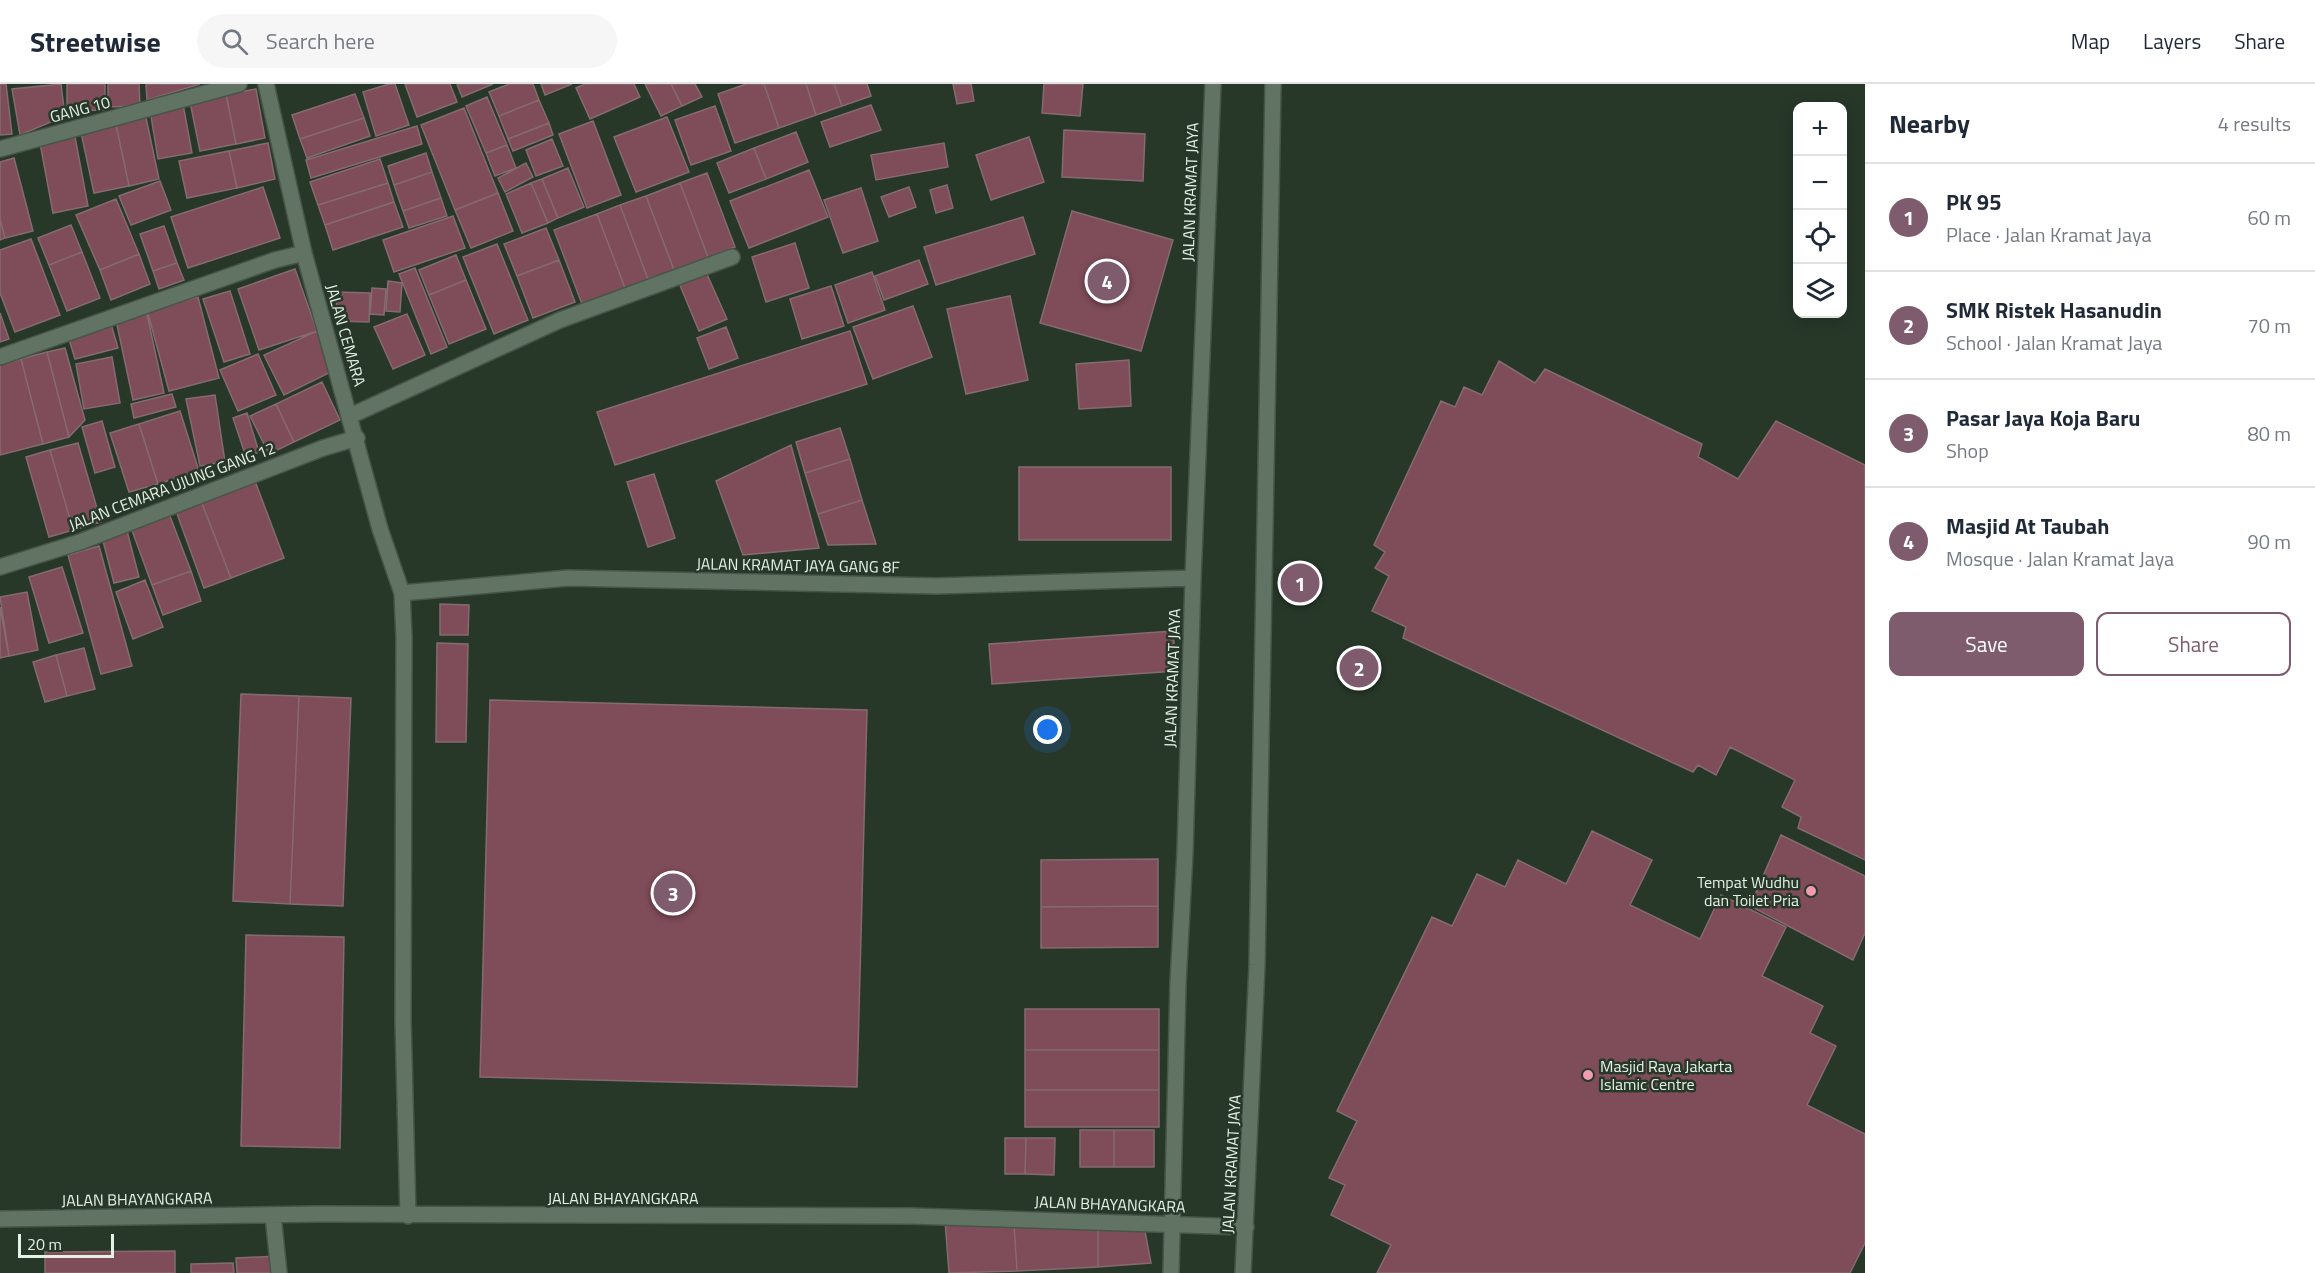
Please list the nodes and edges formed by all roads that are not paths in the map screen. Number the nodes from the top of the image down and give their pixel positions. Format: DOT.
graph roads {
  1 [pos="239,84"];
  2 [pos="266,84"];
  3 [pos="1213,84"];
  4 [pos="1273,84"];
  5 [pos="0,149"];
  6 [pos="304,253"];
  7 [pos="732,257"];
  8 [pos="0,357"];
  9 [pos="350,416"];
  10 [pos="357,438"];
  11 [pos="0,567"];
  12 [pos="1193,578"];
  13 [pos="402,593"];
  14 [pos="273,1215"];
  15 [pos="408,1216"];
  16 [pos="0,1219"];
  17 [pos="1172,1224"];
  18 [pos="1246,1227"];
  19 [pos="279,1273"];
  20 [pos="1171,1273"];
  21 [pos="1244,1273"];
  1 -- 5 [label="street, GANG 10"];
  2 -- 6 [label="street, JALAN CEMARA"];
  3 -- 12 [label="street, JALAN KRAMAT JAYA"];
  4 -- 18 [label="street, JALAN KRAMAT JAYA"];
  6 -- 8 [label="street"];
  6 -- 9 [label="street, JALAN CEMARA"];
  7 -- 9 [label="street"];
  9 -- 10 [label="street, JALAN CEMARA"];
  10 -- 11 [label="street, JALAN CEMARA UJUNG GANG 12"];
  10 -- 13 [label="street, JALAN CEMARA"];
  12 -- 13 [label="street, JALAN KRAMAT JAYA GANG 8F"];
  12 -- 17 [label="street, JALAN KRAMAT JAYA"];
  13 -- 15 [label="street, JALAN CEMARA"];
  14 -- 15 [label="street, JALAN BHAYANGKARA"];
  14 -- 16 [label="street, JALAN BHAYANGKARA"];
  14 -- 19 [label="street"];
  15 -- 17 [label="street, JALAN BHAYANGKARA"];
  17 -- 18 [label="street, JALAN BHAYANGKARA"];
  17 -- 20 [label="street, JALAN KRAMAT JAYA"];
  18 -- 21 [label="street, JALAN KRAMAT JAYA"];
}
